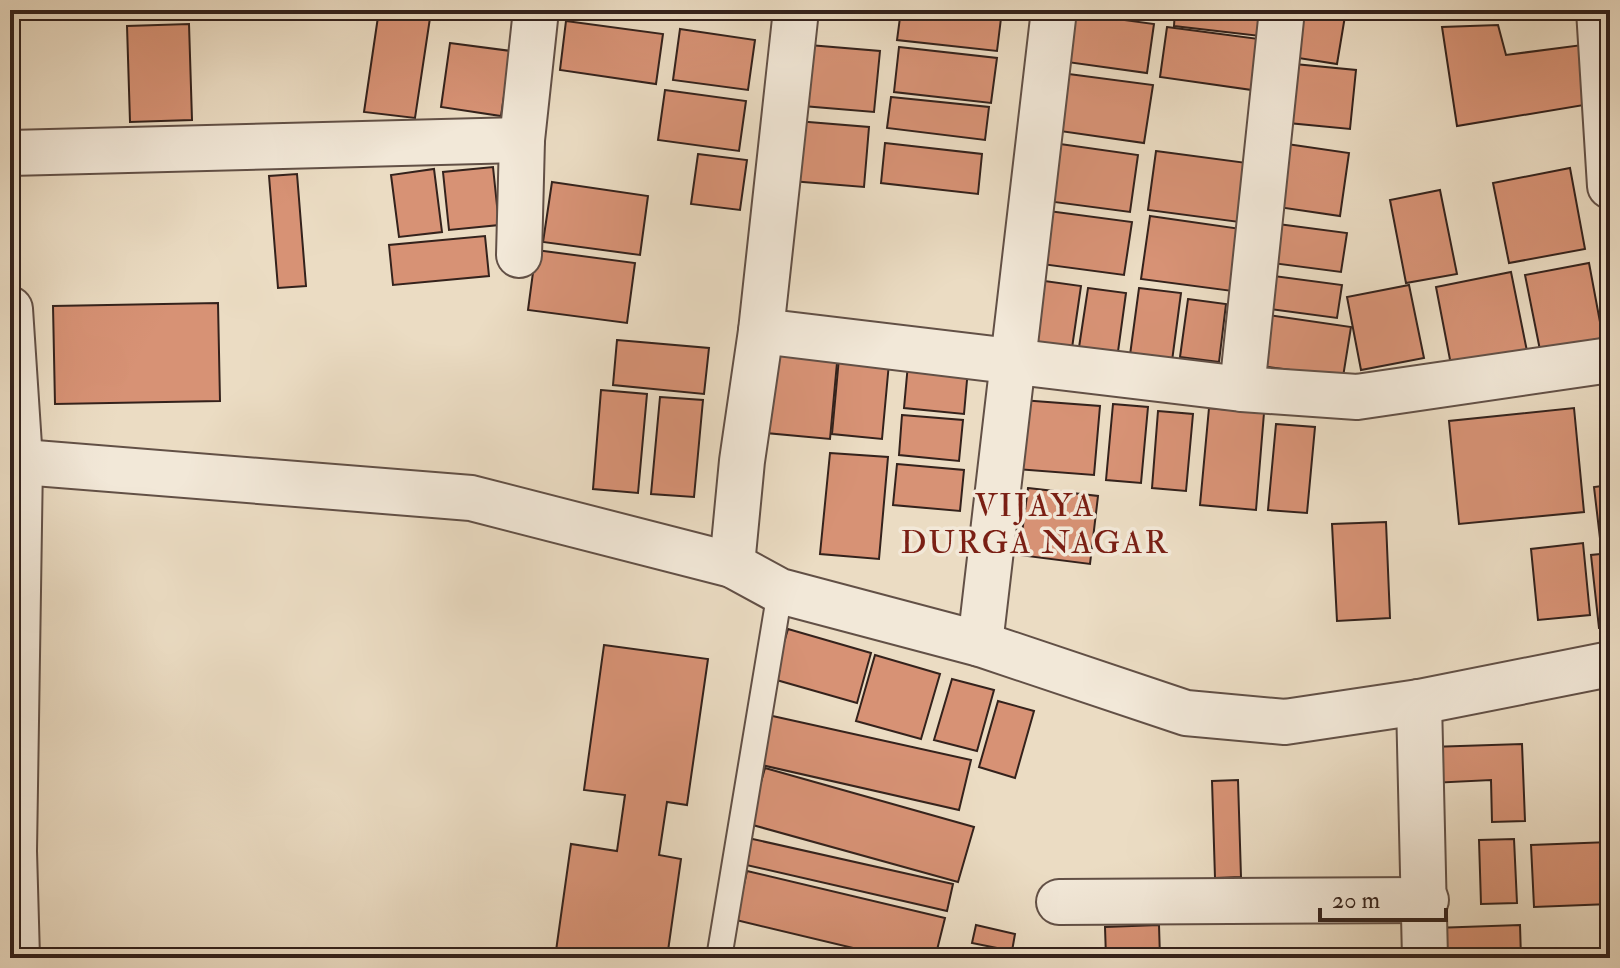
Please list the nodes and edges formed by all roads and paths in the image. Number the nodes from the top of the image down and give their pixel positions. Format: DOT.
graph roads {
  1 [pos="536,10"];
  2 [pos="796,10"];
  3 [pos="1054,10"];
  4 [pos="1282,10"];
  5 [pos="1599,10"];
  6 [pos="522,140"];
  7 [pos="10,153"];
  8 [pos="1610,186"];
  9 [pos="519,255"];
  10 [pos="10,309"];
  11 [pos="761,331"];
  12 [pos="1610,360"];
  13 [pos="1011,362"];
  14 [pos="1242,389"];
  15 [pos="15,461"];
  16 [pos="732,565"];
  17 [pos="780,591"];
  18 [pos="980,644"];
  19 [pos="1610,664"];
  20 [pos="1419,702"];
  21 [pos="1426,900"];
  22 [pos="1059,902"];
  23 [pos="17,958"];
  24 [pos="719,958"];
  25 [pos="1425,958"];
  1 -- 6 [label="street"];
  2 -- 11 [label="street"];
  3 -- 13 [label="street"];
  4 -- 14 [label="street"];
  5 -- 8 [label="street"];
  6 -- 7 [label="street"];
  6 -- 9 [label="street"];
  10 -- 15 [label="street"];
  11 -- 13 [label="street"];
  11 -- 16 [label="street"];
  12 -- 14 [label="street"];
  13 -- 14 [label="street"];
  13 -- 18 [label="street"];
  15 -- 16 [label="street"];
  15 -- 23 [label="street"];
  16 -- 17 [label="street"];
  17 -- 18 [label="street"];
  17 -- 24 [label="lane"];
  18 -- 20 [label="street"];
  19 -- 20 [label="street"];
  20 -- 21 [label="street"];
  21 -- 22 [label="street"];
  21 -- 25 [label="street"];
}
